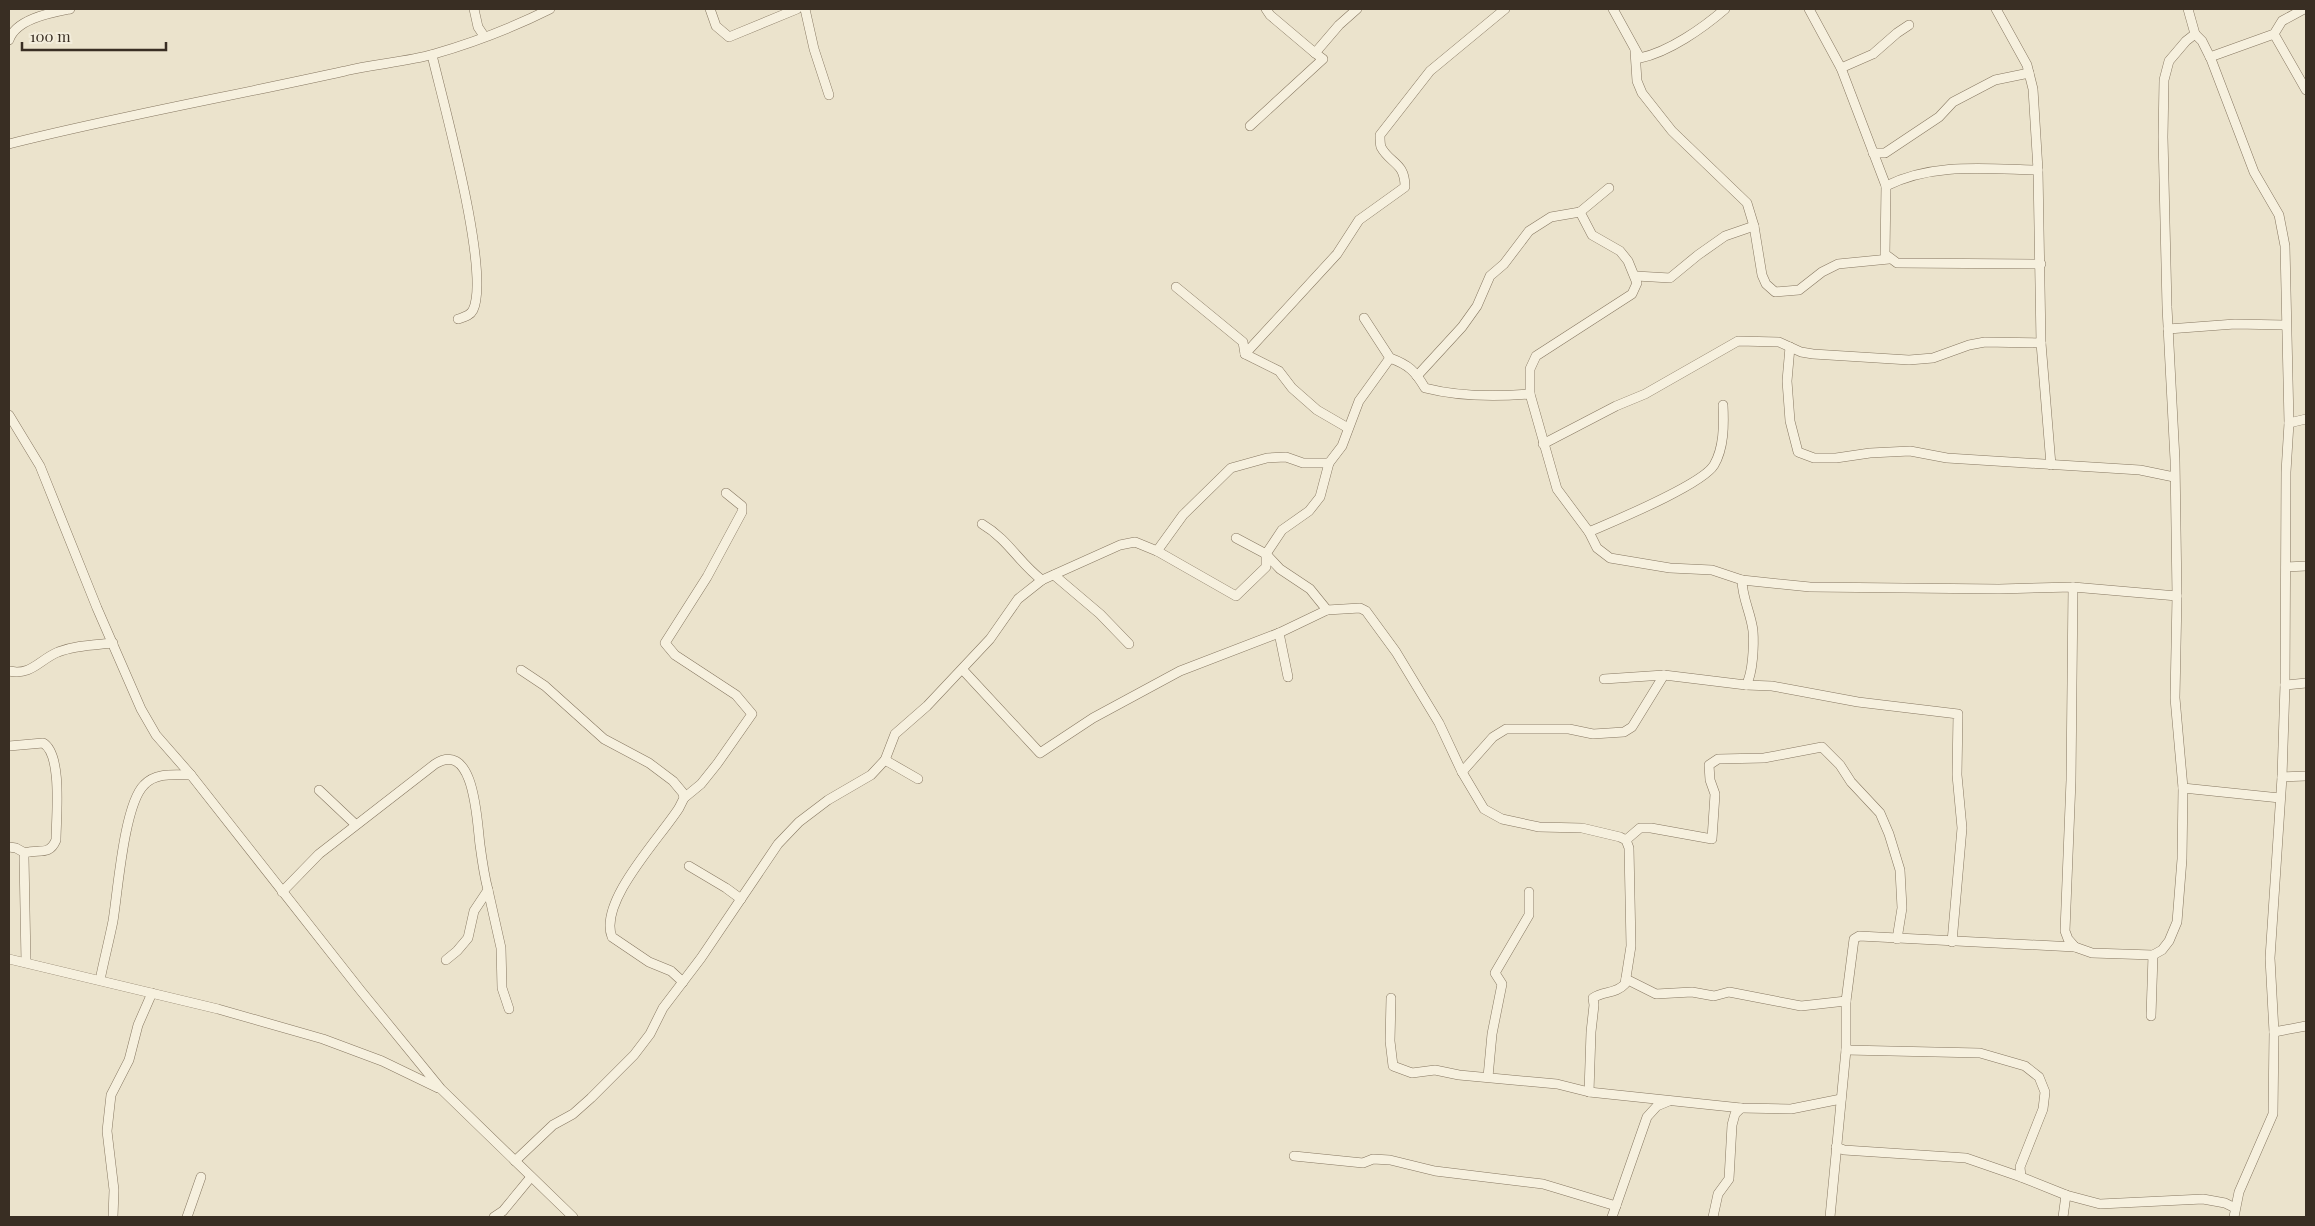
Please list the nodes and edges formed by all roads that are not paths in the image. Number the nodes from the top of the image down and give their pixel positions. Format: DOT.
graph roads {
  1 [pos="70,9"];
  2 [pos="474,9"];
  3 [pos="550,9"];
  4 [pos="710,9"];
  5 [pos="797,9"];
  6 [pos="805,9"];
  7 [pos="1266,9"];
  8 [pos="1358,9"];
  9 [pos="1505,9"];
  10 [pos="1613,9"];
  11 [pos="1725,9"];
  12 [pos="1809,9"];
  13 [pos="1996,9"];
  14 [pos="2188,9"];
  15 [pos="2304,9"];
  16 [pos="1909,25"];
  17 [pos="2195,34"];
  18 [pos="2274,34"];
  19 [pos="484,36"];
  20 [pos="9,40"];
  21 [pos="1635,51"];
  22 [pos="1314,53"];
  23 [pos="432,54"];
  24 [pos="2210,58"];
  25 [pos="1841,68"];
  26 [pos="2029,73"];
  27 [pos="2306,90"];
  28 [pos="829,95"];
  29 [pos="1250,126"];
  30 [pos="9,144"];
  31 [pos="1873,153"];
  32 [pos="2038,170"];
  33 [pos="1886,186"];
  34 [pos="1609,188"];
  35 [pos="1580,212"];
  36 [pos="1754,226"];
  37 [pos="1890,259"];
  38 [pos="2041,264"];
  39 [pos="1636,276"];
  40 [pos="1176,287"];
  41 [pos="1364,318"];
  42 [pos="458,319"];
  43 [pos="2285,325"];
  44 [pos="2168,330"];
  45 [pos="2041,343"];
  46 [pos="1790,346"];
  47 [pos="1245,354"];
  48 [pos="1390,358"];
  49 [pos="1418,376"];
  50 [pos="1530,394"];
  51 [pos="1723,405"];
  52 [pos="9,416"];
  53 [pos="2306,419"];
  54 [pos="2289,422"];
  55 [pos="1348,428"];
  56 [pos="1543,444"];
  57 [pos="1329,462"];
  58 [pos="2051,465"];
  59 [pos="2174,477"];
  60 [pos="726,493"];
  61 [pos="982,524"];
  62 [pos="1589,532"];
  63 [pos="1236,538"];
  64 [pos="1157,551"];
  65 [pos="1266,554"];
  66 [pos="2306,566"];
  67 [pos="2286,567"];
  68 [pos="1054,575"];
  69 [pos="1042,580"];
  70 [pos="1742,580"];
  71 [pos="2073,587"];
  72 [pos="2177,596"];
  73 [pos="1328,610"];
  74 [pos="1279,634"];
  75 [pos="113,644"];
  76 [pos="1129,644"];
  77 [pos="962,669"];
  78 [pos="521,670"];
  79 [pos="9,672"];
  80 [pos="1664,674"];
  81 [pos="1288,677"];
  82 [pos="1604,679"];
  83 [pos="2306,683"];
  84 [pos="2285,685"];
  85 [pos="1746,686"];
  86 [pos="9,746"];
  87 [pos="885,760"];
  88 [pos="1462,772"];
  89 [pos="191,775"];
  90 [pos="2306,776"];
  91 [pos="2282,777"];
  92 [pos="918,778"];
  93 [pos="2182,788"];
  94 [pos="319,790"];
  95 [pos="684,798"];
  96 [pos="2280,798"];
  97 [pos="355,824"];
  98 [pos="1626,840"];
  99 [pos="9,847"];
  100 [pos="24,854"];
  101 [pos="689,866"];
  102 [pos="488,890"];
  103 [pos="282,892"];
  104 [pos="1529,892"];
  105 [pos="741,899"];
  106 [pos="1897,939"];
  107 [pos="1952,942"];
  108 [pos="2075,947"];
  109 [pos="2153,955"];
  110 [pos="9,959"];
  111 [pos="446,960"];
  112 [pos="26,962"];
  113 [pos="1626,979"];
  114 [pos="100,980"];
  115 [pos="683,982"];
  116 [pos="152,993"];
  117 [pos="1391,998"];
  118 [pos="1846,1001"];
  119 [pos="509,1008"];
  120 [pos="2152,1016"];
  121 [pos="2306,1026"];
  122 [pos="2274,1032"];
  123 [pos="1846,1050"];
  124 [pos="1488,1077"];
  125 [pos="441,1089"];
  126 [pos="1589,1092"];
  127 [pos="1841,1099"];
  128 [pos="1671,1100"];
  129 [pos="1741,1108"];
  130 [pos="1836,1147"];
  131 [pos="1294,1156"];
  132 [pos="515,1161"];
  133 [pos="200,1177"];
  134 [pos="531,1177"];
  135 [pos="2021,1177"];
  136 [pos="2066,1195"];
  137 [pos="1616,1206"];
  138 [pos="2234,1213"];
  139 [pos="113,1217"];
  140 [pos="187,1217"];
  141 [pos="494,1217"];
  142 [pos="573,1217"];
  143 [pos="1612,1217"];
  144 [pos="1713,1217"];
  145 [pos="1830,1217"];
  146 [pos="2063,1217"];
  1 -- 20 [label="street"];
  2 -- 19 [label="street"];
  3 -- 19 [label="street"];
  4 -- 5 [label="street"];
  6 -- 28 [label="street"];
  7 -- 22 [label="street"];
  8 -- 22 [label="street"];
  9 -- 47 [label="street"];
  10 -- 21 [label="street"];
  11 -- 21 [label="street"];
  12 -- 25 [label="street"];
  13 -- 26 [label="street"];
  14 -- 17 [label="street"];
  15 -- 18 [label="street"];
  16 -- 25 [label="street"];
  17 -- 24 [label="street"];
  17 -- 44 [label="street"];
  18 -- 24 [label="street"];
  18 -- 27 [label="street"];
  19 -- 23 [label="street"];
  21 -- 36 [label="street"];
  22 -- 29 [label="street"];
  23 -- 30 [label="street"];
  23 -- 42 [label="street"];
  24 -- 43 [label="street"];
  25 -- 31 [label="street"];
  26 -- 31 [label="street"];
  26 -- 32 [label="street"];
  31 -- 33 [label="street"];
  32 -- 33 [label="street"];
  32 -- 38 [label="street"];
  33 -- 37 [label="street"];
  34 -- 35 [label="street"];
  35 -- 39 [label="street"];
  35 -- 49 [label="street"];
  36 -- 37 [label="street"];
  36 -- 39 [label="street"];
  37 -- 38 [label="street"];
  38 -- 45 [label="street"];
  39 -- 50 [label="street"];
  40 -- 47 [label="street"];
  41 -- 48 [label="street"];
  43 -- 44 [label="street"];
  43 -- 54 [label="street"];
  44 -- 59 [label="street"];
  45 -- 46 [label="street"];
  45 -- 58 [label="street"];
  46 -- 56 [label="street"];
  46 -- 58 [label="street"];
  47 -- 55 [label="street"];
  48 -- 49 [label="street"];
  48 -- 55 [label="street"];
  49 -- 50 [label="street"];
  50 -- 56 [label="street"];
  51 -- 62 [label="street"];
  52 -- 75 [label="street"];
  53 -- 54 [label="street"];
  54 -- 67 [label="street"];
  55 -- 57 [label="street"];
  56 -- 62 [label="street"];
  57 -- 64 [label="street"];
  57 -- 65 [label="street"];
  58 -- 59 [label="street"];
  59 -- 72 [label="street"];
  60 -- 95 [label="street"];
  61 -- 69 [label="street"];
  62 -- 70 [label="street"];
  63 -- 65 [label="street"];
  64 -- 65 [label="street"];
  64 -- 68 [label="street"];
  65 -- 73 [label="street"];
  66 -- 67 [label="street"];
  67 -- 84 [label="street"];
  68 -- 69 [label="street"];
  68 -- 76 [label="street"];
  69 -- 77 [label="street"];
  70 -- 71 [label="street"];
  70 -- 85 [label="street"];
  71 -- 72 [label="street"];
  71 -- 108 [label="street"];
  72 -- 93 [label="street"];
  73 -- 74 [label="street"];
  73 -- 88 [label="street"];
  74 -- 77 [label="street"];
  74 -- 81 [label="street"];
  75 -- 79 [label="street"];
  75 -- 89 [label="street"];
  77 -- 87 [label="street"];
  78 -- 95 [label="street"];
  80 -- 82 [label="street"];
  80 -- 85 [label="street"];
  80 -- 88 [label="street"];
  83 -- 84 [label="street"];
  84 -- 91 [label="street"];
  85 -- 107 [label="street"];
  86 -- 100 [label="street"];
  87 -- 92 [label="street"];
  87 -- 105 [label="street"];
  88 -- 98 [label="street"];
  89 -- 103 [label="street"];
  89 -- 114 [label="street"];
  90 -- 91 [label="street"];
  91 -- 96 [label="street"];
  93 -- 96 [label="street"];
  93 -- 109 [label="street"];
  94 -- 97 [label="street"];
  95 -- 115 [label="street"];
  96 -- 122 [label="street"];
  97 -- 102 [label="street"];
  97 -- 103 [label="street"];
  98 -- 106 [label="street"];
  98 -- 113 [label="street"];
  99 -- 100 [label="street"];
  100 -- 112 [label="street"];
  101 -- 105 [label="street"];
  102 -- 111 [label="street"];
  102 -- 119 [label="street"];
  103 -- 125 [label="street"];
  104 -- 124 [label="street"];
  105 -- 115 [label="street"];
  106 -- 107 [label="street"];
  106 -- 118 [label="street"];
  107 -- 108 [label="street"];
  108 -- 109 [label="street"];
  109 -- 120 [label="street"];
  110 -- 112 [label="street"];
  112 -- 114 [label="street"];
  113 -- 118 [label="street"];
  113 -- 126 [label="street"];
  114 -- 116 [label="street"];
  115 -- 132 [label="street"];
  116 -- 125 [label="street"];
  116 -- 139 [label="street"];
  117 -- 124 [label="street"];
  118 -- 123 [label="street"];
  121 -- 122 [label="street"];
  122 -- 138 [label="street"];
  123 -- 127 [label="street"];
  123 -- 135 [label="street"];
  124 -- 126 [label="street"];
  125 -- 132 [label="street"];
  126 -- 128 [label="street"];
  127 -- 129 [label="street"];
  127 -- 130 [label="street"];
  128 -- 129 [label="street"];
  128 -- 137 [label="street"];
  129 -- 144 [label="street"];
  130 -- 135 [label="street"];
  130 -- 145 [label="street"];
  131 -- 137 [label="street"];
  132 -- 134 [label="street"];
  133 -- 140 [label="street"];
  134 -- 141 [label="street"];
  134 -- 142 [label="street"];
  135 -- 136 [label="street"];
  136 -- 138 [label="street"];
  136 -- 146 [label="street"];
  137 -- 143 [label="street"];
}
